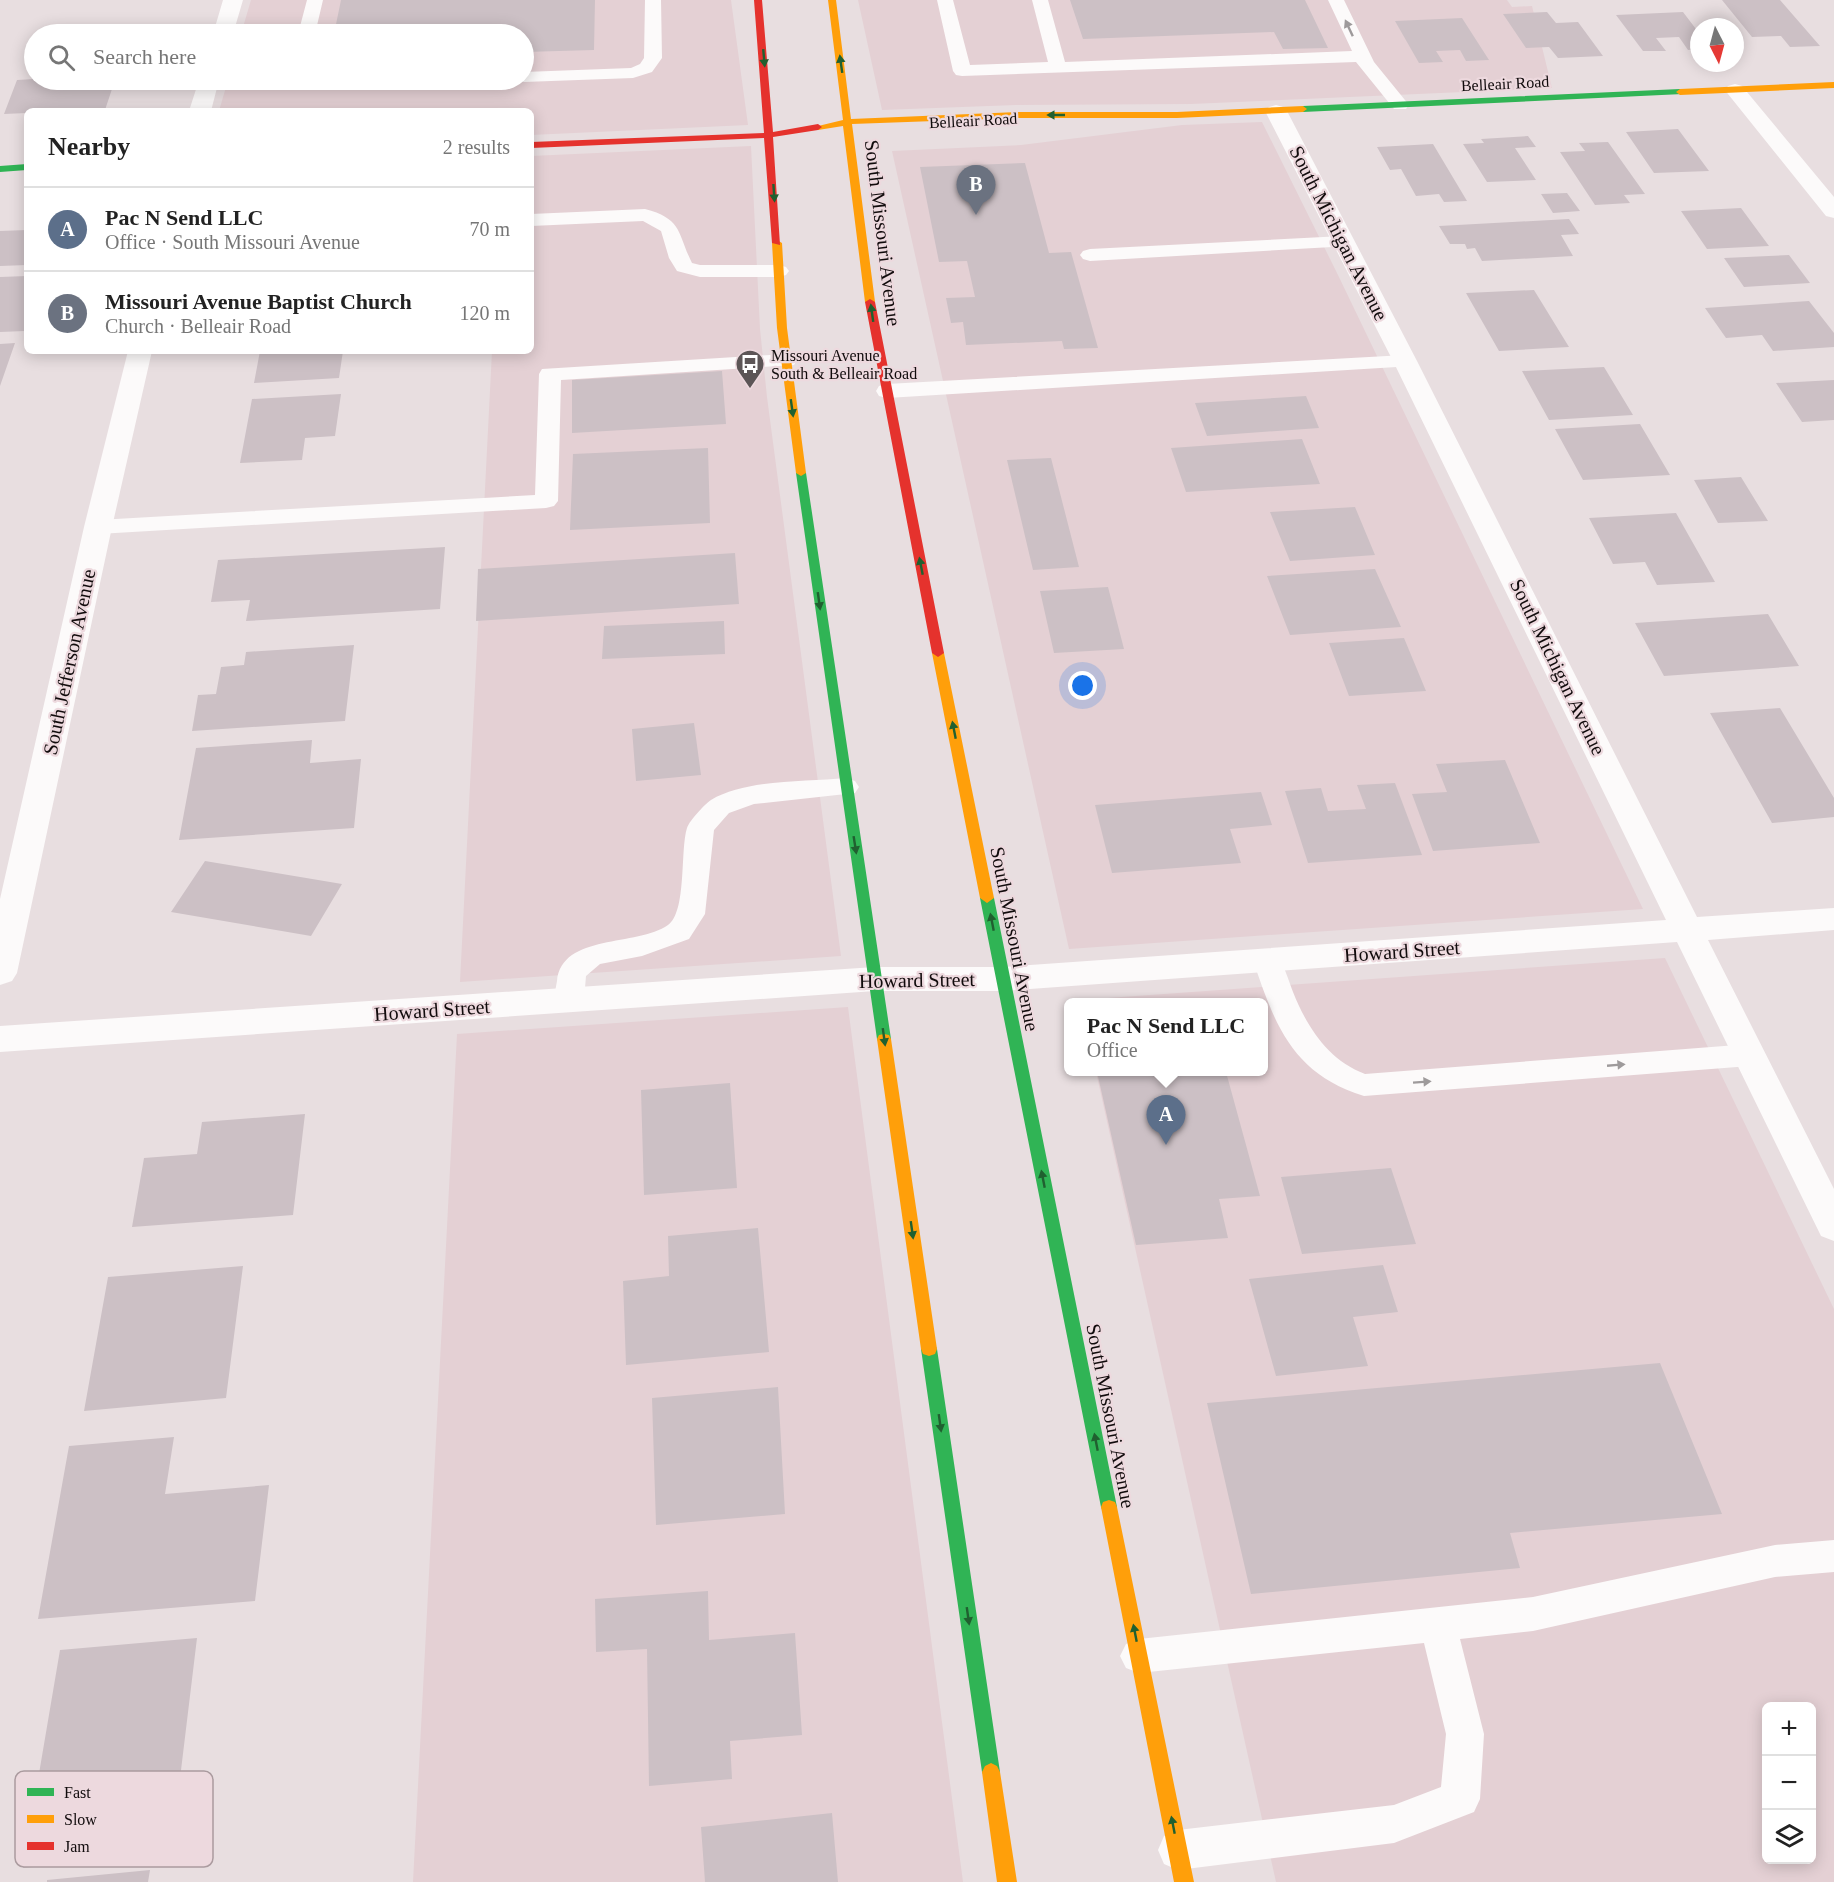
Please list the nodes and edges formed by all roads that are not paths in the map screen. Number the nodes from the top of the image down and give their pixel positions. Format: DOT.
graph roads {
  1 [pos="233,0"];
  2 [pos="315,0"];
  3 [pos="652,0"];
  4 [pos="758,0"];
  5 [pos="832,0"];
  6 [pos="945,0"];
  7 [pos="1040,0"];
  8 [pos="1336,0"];
  9 [pos="226,24"];
  10 [pos="309,24"];
  11 [pos="1363,56"];
  12 [pos="1058,68"];
  13 [pos="534,77"];
  14 [pos="1834,85"];
  15 [pos="206,90"];
  16 [pos="1735,90"];
  17 [pos="1400,105"];
  18 [pos="201,108"];
  19 [pos="1276,111"];
  20 [pos="1177,115"];
  21 [pos="849,122"];
  22 [pos="1064,129"];
  23 [pos="770,135"];
  24 [pos="846,141"];
  25 [pos="534,145"];
  26 [pos="24,167"];
  27 [pos="0,169"];
  28 [pos="1834,211"];
  29 [pos="534,220"];
  30 [pos="1343,242"];
  31 [pos="1090,255"];
  32 [pos="779,271"];
  33 [pos="139,354"];
  34 [pos="786,360"];
  35 [pos="1405,361"];
  36 [pos="887,391"];
  37 [pos="98,527"];
  38 [pos="846,787"];
  39 [pos="1834,919"];
  40 [pos="1689,931"];
  41 [pos="1267,960"];
  42 [pos="0,973"];
  43 [pos="875,979"];
  44 [pos="1004,979"];
  45 [pos="569,1000"];
  46 [pos="0,1039"];
  47 [pos="1750,1055"];
  48 [pos="1834,1226"];
  49 [pos="1834,1556"];
  50 [pos="1438,1625"];
  51 [pos="1139,1656"];
  52 [pos="1181,1866"];
  53 [pos="1007,1882"];
  1 -- 9 [label="street"];
  2 -- 10 [label="lane"];
  3 -- 13 [label="lane"];
  4 -- 23 [label="main road, one-way"];
  21 -- 5 [label="main road, South Missouri Avenue, one-way"];
  6 -- 12 [label="lane"];
  7 -- 12 [label="lane"];
  11 -- 8 [label="lane, one-way"];
  11 -- 12 [label="lane"];
  11 -- 17 [label="lane"];
  14 -- 16 [label="main road, Belleair Road"];
  15 -- 18 [label="street"];
  16 -- 17 [label="main road, Belleair Road"];
  16 -- 28 [label="street"];
  17 -- 19 [label="main road, Belleair Road"];
  19 -- 20 [label="main road, Belleair Road"];
  19 -- 30 [label="street, South Michigan Avenue"];
  20 -- 21 [label="main road, Belleair Road, one-way"];
  20 -- 22 [label="main road, Belleair Road"];
  21 -- 23 [label="main road, Belleair Road"];
  21 -- 24 [label="main road, South Missouri Avenue"];
  23 -- 24 [label="main road, Belleair Road"];
  23 -- 25 [label="main road, Belleair Road"];
  23 -- 32 [label="main road, one-way"];
  36 -- 24 [label="main road, South Missouri Avenue, one-way"];
  26 -- 27 [label="main road"];
  29 -- 32 [label="lane"];
  30 -- 31 [label="lane"];
  30 -- 35 [label="street, South Michigan Avenue"];
  32 -- 34 [label="main road"];
  33 -- 37 [label="street, South Jefferson Avenue"];
  34 -- 37 [label="lane"];
  34 -- 38 [label="main road, one-way"];
  35 -- 36 [label="lane"];
  35 -- 40 [label="street, South Michigan Avenue"];
  44 -- 36 [label="main road, South Missouri Avenue, one-way"];
  37 -- 42 [label="street, South Jefferson Avenue"];
  38 -- 43 [label="main road, one-way"];
  38 -- 45 [label="lane"];
  39 -- 40 [label="street, Howard Street"];
  40 -- 41 [label="street, Howard Street"];
  40 -- 47 [label="street, South Michigan Avenue"];
  41 -- 44 [label="street, Howard Street"];
  41 -- 47 [label="lane, one-way"];
  43 -- 44 [label="street, Howard Street"];
  43 -- 45 [label="street, Howard Street"];
  43 -- 53 [label="main road, one-way"];
  51 -- 44 [label="main road, South Missouri Avenue, one-way"];
  45 -- 46 [label="street, Howard Street"];
  47 -- 48 [label="street, South Michigan Avenue"];
  49 -- 50 [label="lane"];
  50 -- 51 [label="lane"];
  50 -- 52 [label="lane"];
  52 -- 51 [label="main road, South Missouri Avenue, one-way"];
}
